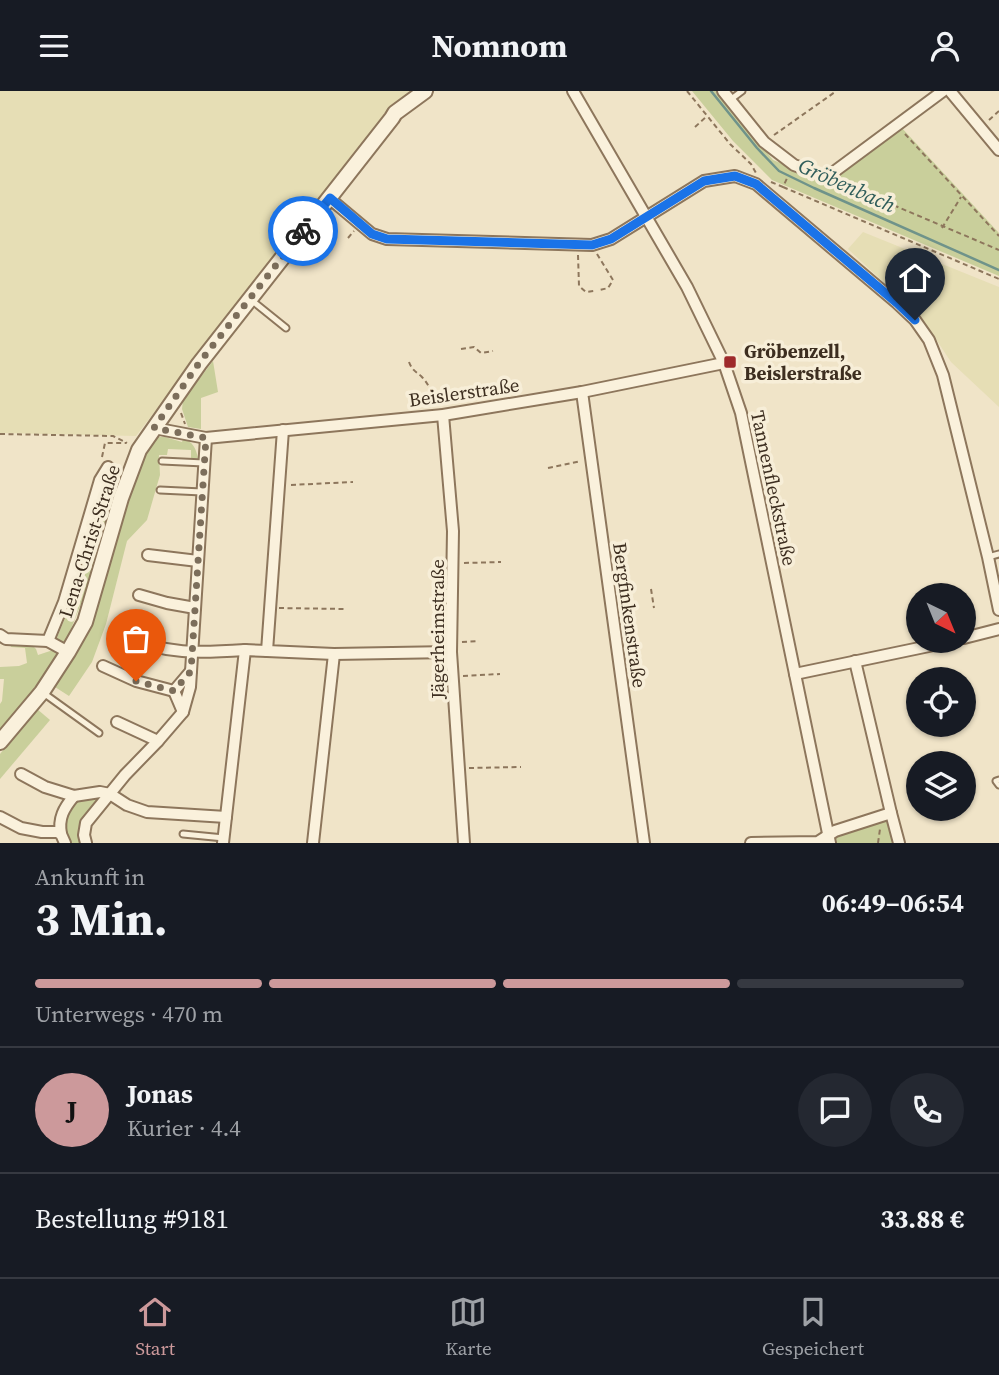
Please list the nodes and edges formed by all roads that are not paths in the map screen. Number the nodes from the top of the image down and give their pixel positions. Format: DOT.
graph roads {
  1 [pos="425,91"];
  2 [pos="573,91"];
  3 [pos="742,91"];
  4 [pos="943,91"];
  5 [pos="950,91"];
  6 [pos="726,95"];
  7 [pos="999,150"];
  8 [pos="330,198"];
  9 [pos="647,217"];
  10 [pos="250,299"];
  11 [pos="286,328"];
  12 [pos="724,363"];
  13 [pos="582,392"];
  14 [pos="439,412"];
  15 [pos="154,428"];
  16 [pos="283,430"];
  17 [pos="206,438"];
  18 [pos="162,461"];
  19 [pos="204,463"];
  20 [pos="108,467"];
  21 [pos="160,490"];
  22 [pos="202,492"];
  23 [pos="148,555"];
  24 [pos="993,556"];
  25 [pos="198,561"];
  26 [pos="139,595"];
  27 [pos="195,608"];
  28 [pos="999,610"];
  29 [pos="999,629"];
  30 [pos="0,635"];
  31 [pos="123,635"];
  32 [pos="976,635"];
  33 [pos="48,641"];
  34 [pos="451,647"];
  35 [pos="245,650"];
  36 [pos="267,650"];
  37 [pos="906,651"];
  38 [pos="68,652"];
  39 [pos="192,653"];
  40 [pos="334,653"];
  41 [pos="855,661"];
  42 [pos="103,666"];
  43 [pos="191,671"];
  44 [pos="795,674"];
  45 [pos="174,691"];
  46 [pos="42,692"];
  47 [pos="183,712"];
  48 [pos="117,722"];
  49 [pos="99,733"];
  50 [pos="158,741"];
  51 [pos="0,742"];
  52 [pos="21,774"];
  53 [pos="110,794"];
  54 [pos="74,796"];
  55 [pos="887,813"];
  56 [pos="0,817"];
  57 [pos="226,817"];
  58 [pos="183,834"];
  59 [pos="63,839"];
  60 [pos="829,840"];
  61 [pos="223,841"];
  62 [pos="86,843"];
  63 [pos="313,843"];
  64 [pos="464,843"];
  65 [pos="644,843"];
  66 [pos="751,843"];
  67 [pos="899,843"];
  1 -- 8 [label="street, Lena-Christ-Straße"];
  2 -- 9 [label="street, Tannenfleckstraße"];
  3 -- 6 [label="lane"];
  4 -- 6 [label="street"];
  5 -- 7 [label="street"];
  8 -- 9 [label="street"];
  8 -- 10 [label="street, Lena-Christ-Straße"];
  9 -- 12 [label="street, Tannenfleckstraße"];
  9 -- 24 [label="street"];
  10 -- 11 [label="lane"];
  10 -- 15 [label="street, Lena-Christ-Straße"];
  12 -- 13 [label="street, Beislerstraße"];
  12 -- 44 [label="street, Tannenfleckstraße"];
  13 -- 14 [label="street, Beislerstraße"];
  13 -- 65 [label="street, Bergfinkenstraße"];
  14 -- 16 [label="street, Beislerstraße"];
  14 -- 34 [label="street, Jägerheimstraße"];
  15 -- 17 [label="street, Beislerstraße"];
  15 -- 38 [label="street, Lena-Christ-Straße"];
  16 -- 17 [label="street, Beislerstraße"];
  16 -- 36 [label="street"];
  17 -- 19 [label="street"];
  18 -- 19 [label="lane"];
  19 -- 22 [label="street"];
  20 -- 33 [label="street"];
  21 -- 22 [label="lane"];
  22 -- 25 [label="street"];
  23 -- 25 [label="street"];
  24 -- 28 [label="street"];
  25 -- 27 [label="street"];
  26 -- 27 [label="street"];
  27 -- 39 [label="street"];
  29 -- 32 [label="street"];
  30 -- 33 [label="street"];
  31 -- 39 [label="street"];
  33 -- 38 [label="street"];
  34 -- 40 [label="street"];
  34 -- 64 [label="street, Jägerheimstraße"];
  35 -- 36 [label="street"];
  35 -- 39 [label="street"];
  35 -- 57 [label="street"];
  36 -- 40 [label="street"];
  37 -- 41 [label="street"];
  38 -- 46 [label="street, Lena-Christ-Straße"];
  39 -- 43 [label="street"];
  40 -- 63 [label="street"];
  41 -- 44 [label="street"];
  41 -- 55 [label="street"];
  42 -- 45 [label="street"];
  43 -- 45 [label="street"];
  43 -- 47 [label="street"];
  44 -- 60 [label="street, Tannenfleckstraße"];
  45 -- 47 [label="street"];
  46 -- 49 [label="lane"];
  46 -- 51 [label="street, Lena-Christ-Straße"];
  47 -- 50 [label="street"];
  48 -- 50 [label="street"];
  50 -- 53 [label="street"];
  52 -- 54 [label="street"];
  53 -- 54 [label="street"];
  53 -- 57 [label="street"];
  53 -- 62 [label="street"];
  54 -- 59 [label="street"];
  55 -- 60 [label="street"];
  55 -- 67 [label="street"];
  56 -- 59 [label="street"];
  57 -- 61 [label="street"];
  58 -- 61 [label="lane"];
  60 -- 66 [label="street"];
}
